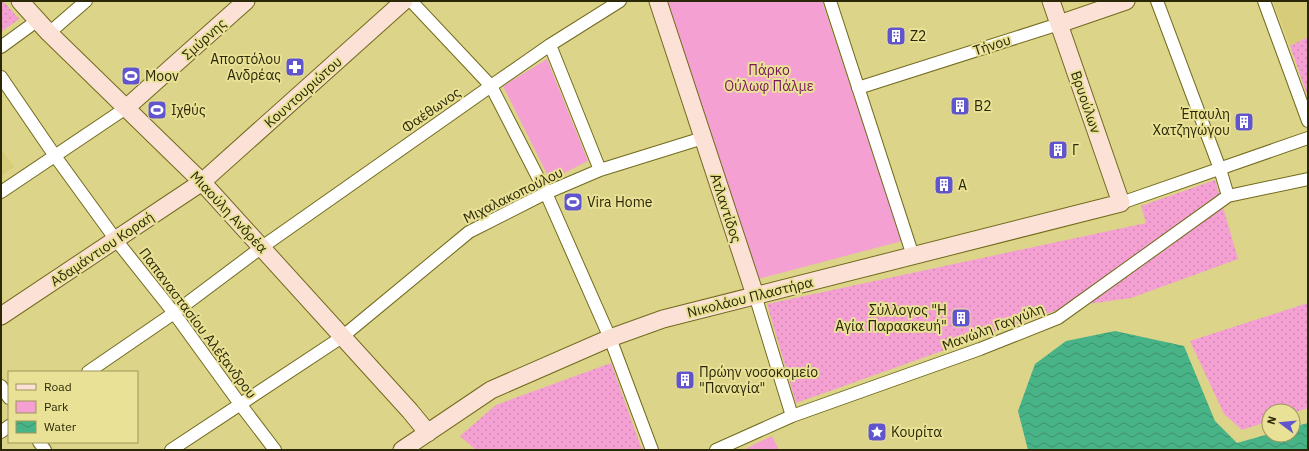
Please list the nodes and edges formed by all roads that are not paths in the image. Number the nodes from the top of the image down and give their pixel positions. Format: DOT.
graph roads {
  1 [pos="20,1"];
  2 [pos="86,1"];
  3 [pos="246,1"];
  4 [pos="404,1"];
  5 [pos="411,1"];
  6 [pos="620,1"];
  7 [pos="658,1"];
  8 [pos="830,1"];
  9 [pos="1051,1"];
  10 [pos="1126,1"];
  11 [pos="1157,1"];
  12 [pos="1264,1"];
  13 [pos="38,20"];
  14 [pos="1059,24"];
  15 [pos="49,33"];
  16 [pos="550,45"];
  17 [pos="1,47"];
  18 [pos="1,77"];
  19 [pos="491,86"];
  20 [pos="858,88"];
  21 [pos="126,108"];
  22 [pos="1308,121"];
  23 [pos="703,138"];
  24 [pos="1308,138"];
  25 [pos="55,156"];
  26 [pos="1220,169"];
  27 [pos="600,170"];
  28 [pos="1308,179"];
  29 [pos="202,182"];
  30 [pos="1,192"];
  31 [pos="546,193"];
  32 [pos="1228,196"];
  33 [pos="1121,203"];
  34 [pos="116,240"];
  35 [pos="262,247"];
  36 [pos="913,256"];
  37 [pos="755,295"];
  38 [pos="174,314"];
  39 [pos="1,316"];
  40 [pos="342,337"];
  41 [pos="610,338"];
  42 [pos="89,371"];
  43 [pos="1,386"];
  44 [pos="8,396"];
  45 [pos="240,404"];
  46 [pos="792,416"];
  47 [pos="428,433"];
  48 [pos="171,450"];
  49 [pos="275,450"];
  50 [pos="402,450"];
  51 [pos="652,450"];
  52 [pos="716,450"];
  1 -- 13 [label="street, Μιαούλη Ανδρέα"];
  2 -- 15 [label="street"];
  3 -- 21 [label="street, Σμύρνης"];
  4 -- 29 [label="street, Κουντουριώτου"];
  5 -- 19 [label="street"];
  6 -- 16 [label="street, Φαέθωνος"];
  7 -- 23 [label="street, Ατλαντίδος"];
  8 -- 20 [label="street"];
  9 -- 14 [label="street, Βρυούλων"];
  10 -- 14 [label="street, Τήνου"];
  11 -- 26 [label="street"];
  12 -- 22 [label="street"];
  13 -- 15 [label="street, Μιαούλη Ανδρέα"];
  13 -- 17 [label="street"];
  14 -- 20 [label="street, Τήνου"];
  14 -- 33 [label="street, Βρυούλων"];
  15 -- 21 [label="street, Μιαούλη Ανδρέα"];
  16 -- 19 [label="street, Φαέθωνος"];
  16 -- 27 [label="street"];
  18 -- 25 [label="street, Παπαναστασίου Αλέξανδρου"];
  19 -- 31 [label="street"];
  19 -- 35 [label="street, Φαέθωνος"];
  20 -- 36 [label="street"];
  21 -- 25 [label="street"];
  21 -- 29 [label="street, Μιαούλη Ανδρέα"];
  23 -- 27 [label="street, Μιχαλακοπούλου"];
  23 -- 37 [label="street, Ατλαντίδος"];
  24 -- 26 [label="street"];
  25 -- 30 [label="street"];
  25 -- 34 [label="street, Παπαναστασίου Αλέξανδρου"];
  26 -- 32 [label="street"];
  26 -- 33 [label="street"];
  27 -- 31 [label="street, Μιχαλακοπούλου"];
  28 -- 32 [label="street"];
  29 -- 34 [label="street, Αδαμάντιου Κοραή"];
  29 -- 35 [label="street, Μιαούλη Ανδρέα"];
  31 -- 40 [label="street, Μιχαλακοπούλου"];
  31 -- 41 [label="street"];
  32 -- 46 [label="street, Μανώλη Γαγγύλη"];
  33 -- 36 [label="street, Νικολάου Πλαστήρα"];
  34 -- 38 [label="street, Παπαναστασίου Αλέξανδρου"];
  34 -- 39 [label="street, Αδαμάντιου Κοραή"];
  35 -- 38 [label="street, Φαέθωνος"];
  35 -- 40 [label="street, Μιαούλη Ανδρέα"];
  36 -- 37 [label="street, Νικολάου Πλαστήρα"];
  37 -- 41 [label="street, Νικολάου Πλαστήρα"];
  37 -- 46 [label="street, Ατλαντίδος"];
  38 -- 42 [label="street, Φαέθωνος"];
  38 -- 45 [label="street, Παπαναστασίου Αλέξανδρου"];
  40 -- 45 [label="street, Μιχαλακοπούλου"];
  40 -- 47 [label="street, Μιαούλη Ανδρέα"];
  41 -- 47 [label="street, Νικολάου Πλαστήρα"];
  41 -- 51 [label="street"];
  43 -- 44 [label="street"];
  45 -- 48 [label="street, Μιχαλακοπούλου"];
  45 -- 49 [label="street, Παπαναστασίου Αλέξανδρου"];
  46 -- 52 [label="street, Μανώλη Γαγγύλη"];
  47 -- 50 [label="street, Νικολάου Πλαστήρα"];
}
